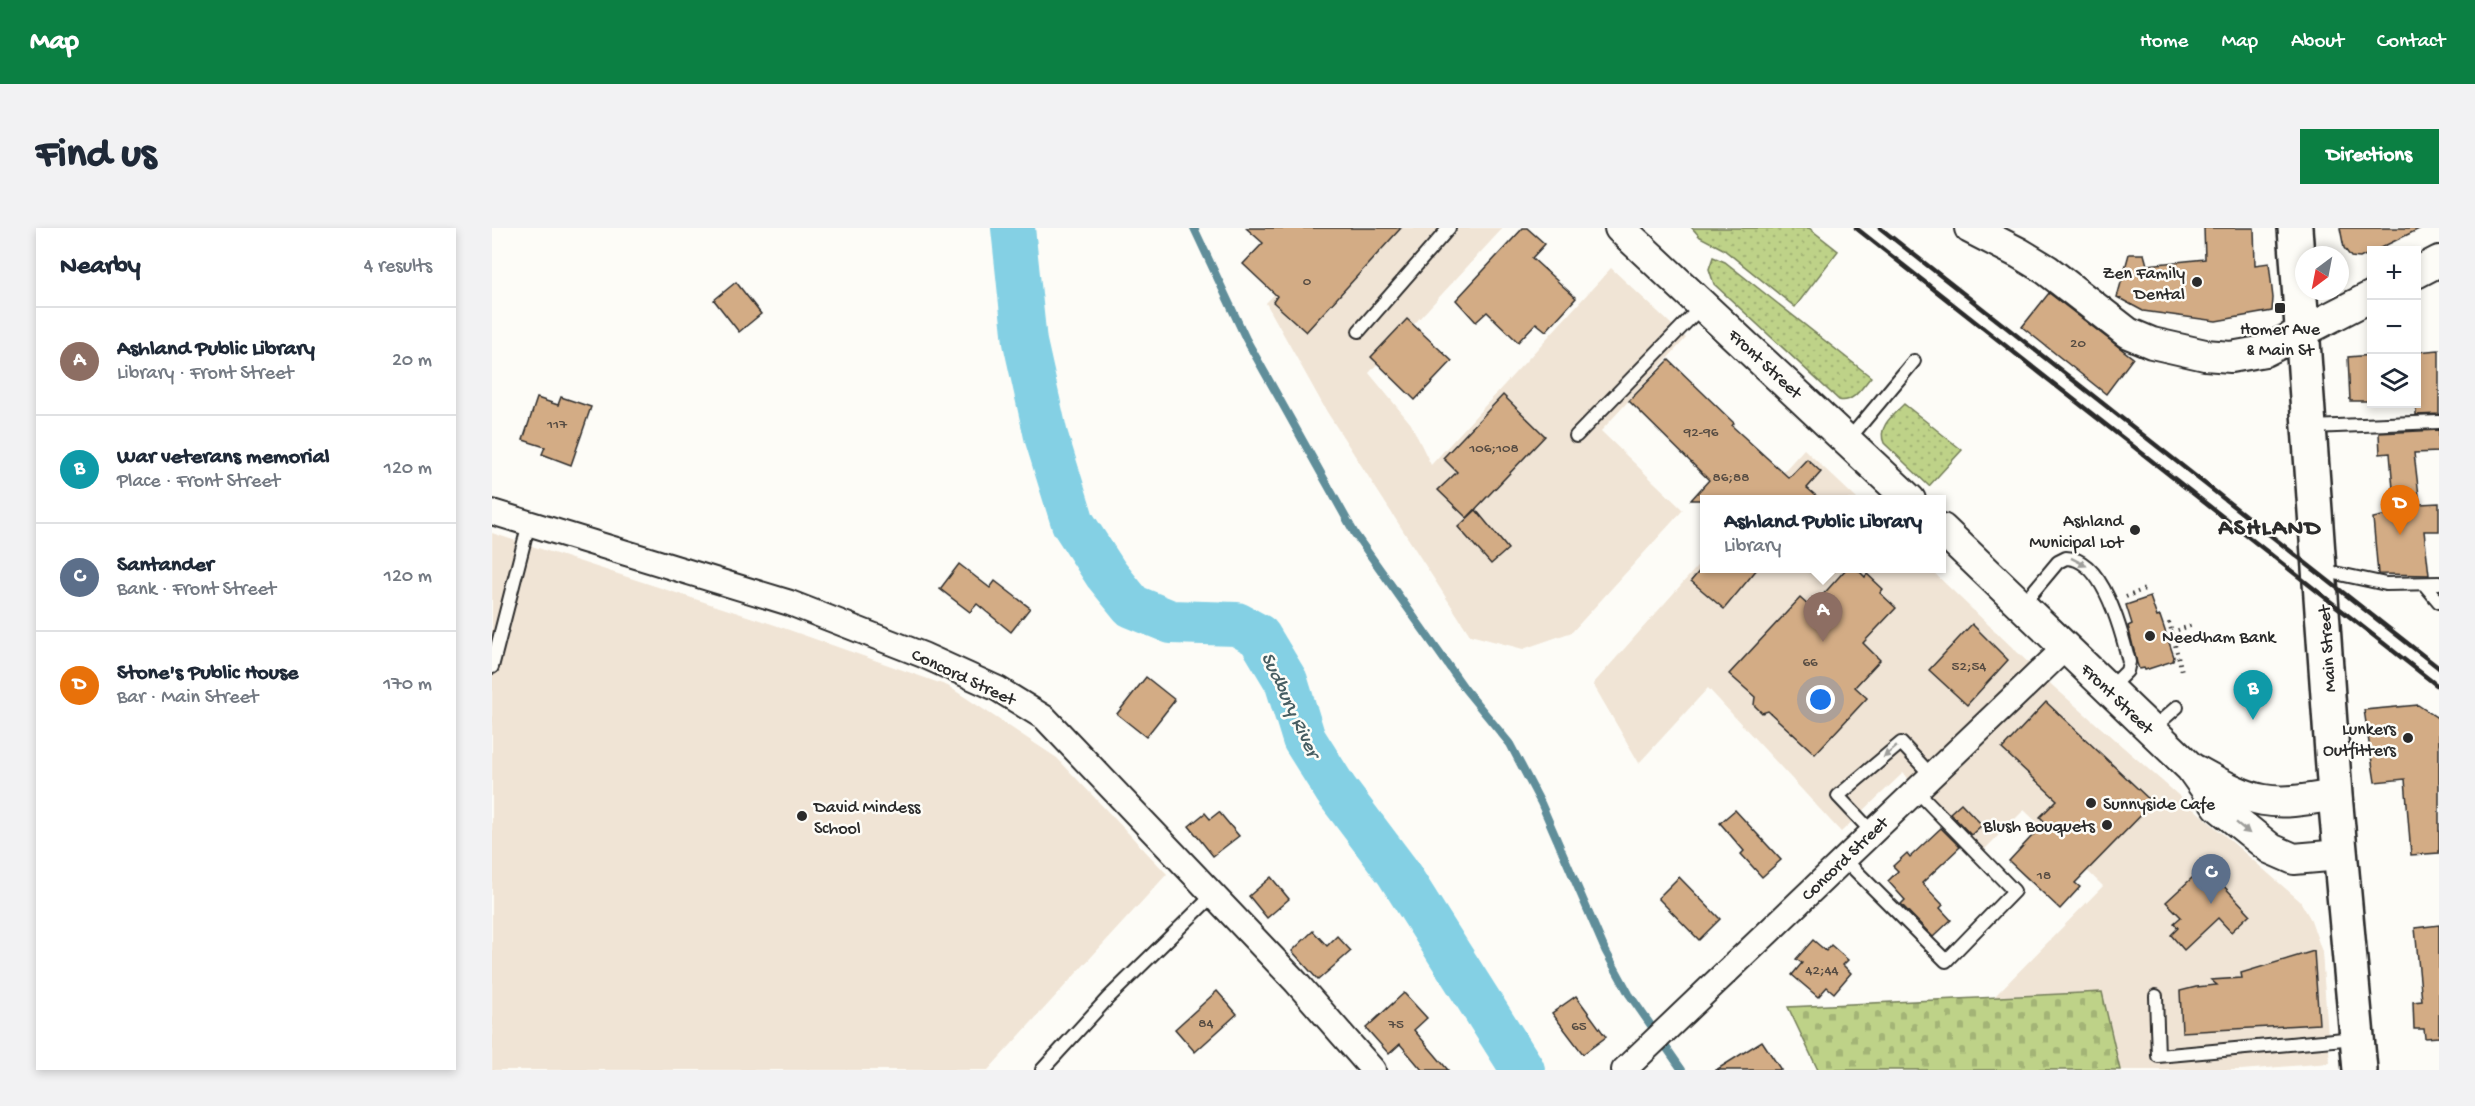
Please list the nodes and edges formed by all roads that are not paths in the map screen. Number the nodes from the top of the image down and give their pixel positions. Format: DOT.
graph roads {
  1 [pos="1449,228"];
  2 [pos="1620,228"];
  3 [pos="1970,228"];
  4 [pos="2295,228"];
  5 [pos="2439,261"];
  6 [pos="2421,270"];
  7 [pos="2367,299"];
  8 [pos="1703,305"];
  9 [pos="1359,331"];
  10 [pos="2304,332"];
  11 [pos="1914,361"];
  12 [pos="2439,422"];
  13 [pos="2311,427"];
  14 [pos="1576,436"];
  15 [pos="1848,440"];
  16 [pos="1906,495"];
  17 [pos="492,512"];
  18 [pos="530,523"];
  19 [pos="1946,534"];
  20 [pos="2320,570"];
  21 [pos="2439,583"];
  22 [pos="2424,584"];
  23 [pos="2439,602"];
  24 [pos="2022,605"];
  25 [pos="2065,648"];
  26 [pos="492,667"];
  27 [pos="2109,689"];
  28 [pos="2177,707"];
  29 [pos="2151,730"];
  30 [pos="2191,768"];
  31 [pos="1924,783"];
  32 [pos="2335,795"];
  33 [pos="1872,832"];
  34 [pos="2340,855"];
  35 [pos="1844,859"];
  36 [pos="1213,895"];
  37 [pos="2156,996"];
  38 [pos="2357,1038"];
  39 [pos="1632,1062"];
  40 [pos="1042,1070"];
  41 [pos="1373,1070"];
  42 [pos="2360,1070"];
  1 -- 9 [label="lane"];
  2 -- 8 [label="street, Front Street"];
  3 -- 10 [label="street"];
  4 -- 10 [label="main road, Main Street"];
  5 -- 6 [label="street"];
  7 -- 10 [label="street"];
  8 -- 14 [label="lane"];
  8 -- 15 [label="street, Front Street"];
  10 -- 13 [label="main road, Main Street"];
  11 -- 15 [label="lane"];
  12 -- 13 [label="lane"];
  13 -- 20 [label="main road, Main Street"];
  15 -- 16 [label="street, Front Street"];
  17 -- 18 [label="street, Concord Street"];
  18 -- 26 [label="lane"];
  18 -- 36 [label="street, Concord Street"];
  19 -- 24 [label="street, Front Street"];
  20 -- 22 [label="lane"];
  20 -- 32 [label="main road, Main Street"];
  21 -- 22 [label="lane"];
  22 -- 23 [label="lane"];
  24 -- 25 [label="street, Front Street"];
  24 -- 27 [label="lane, one-way"];
  25 -- 27 [label="street, Front Street"];
  25 -- 31 [label="street, Concord Street"];
  27 -- 29 [label="street, Front Street"];
  28 -- 29 [label="lane"];
  29 -- 30 [label="street, Front Street"];
  30 -- 32 [label="street, Front Street"];
  30 -- 34 [label="street, Front Street, one-way"];
  31 -- 33 [label="street, Concord Street"];
  31 -- 33 [label="lane, one-way"];
  31 -- 35 [label="lane"];
  32 -- 34 [label="main road, Main Street"];
  33 -- 35 [label="street, Concord Street"];
  34 -- 38 [label="main road, Main Street"];
  35 -- 39 [label="street, Concord Street"];
  36 -- 40 [label="lane"];
  36 -- 41 [label="street, Concord Street"];
  37 -- 38 [label="lane"];
  38 -- 42 [label="main road, Main Street"];
}
